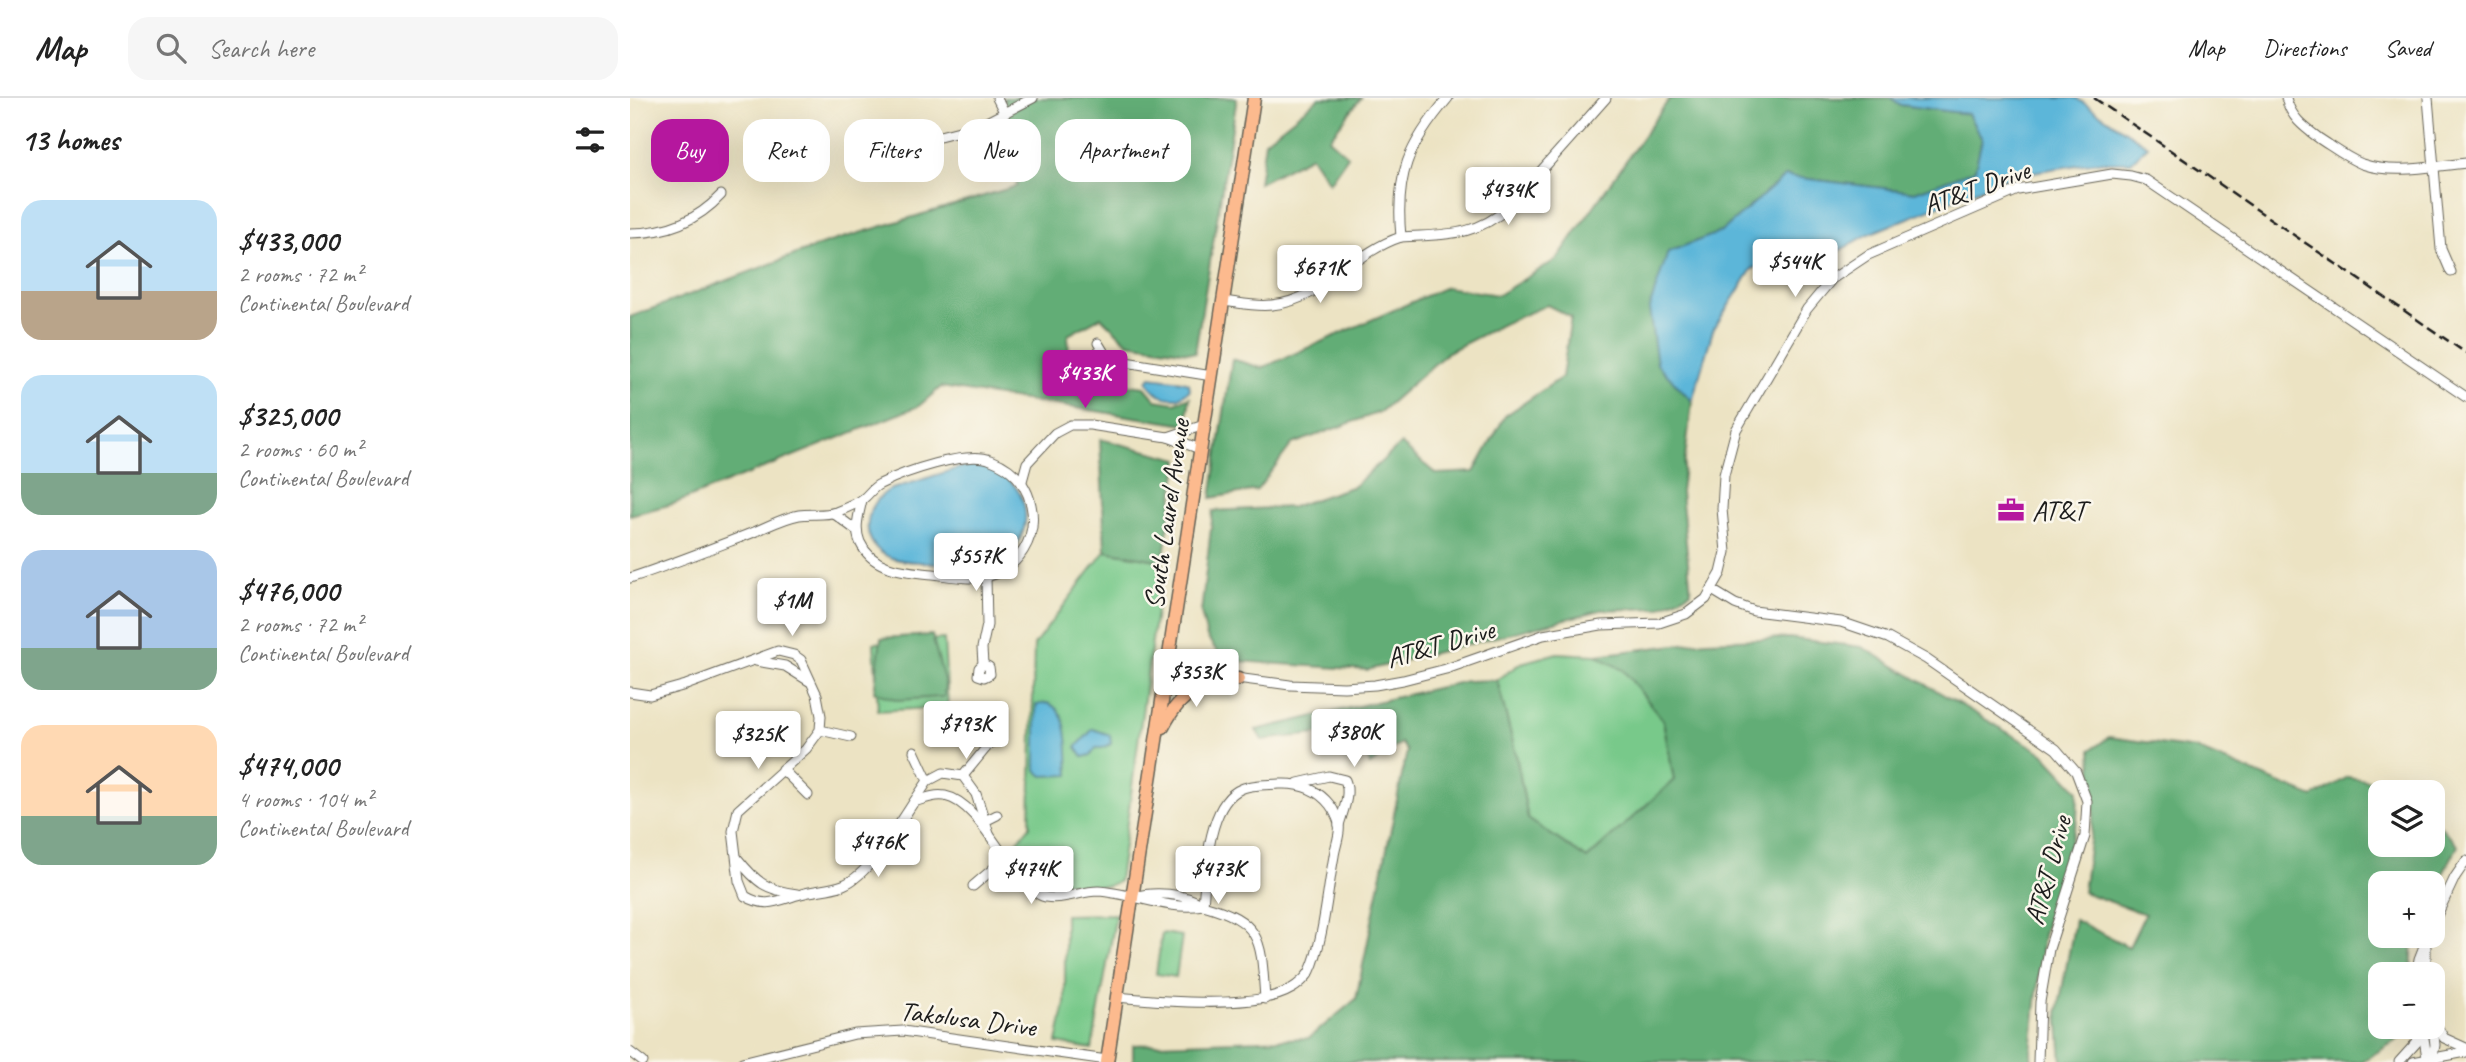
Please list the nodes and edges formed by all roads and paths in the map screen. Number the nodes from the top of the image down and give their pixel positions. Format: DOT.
graph roads {
  1 [pos="997,98"];
  2 [pos="1033,98"];
  3 [pos="1254,98"];
  4 [pos="1448,98"];
  5 [pos="1606,98"];
  6 [pos="2286,98"];
  7 [pos="2428,98"];
  8 [pos="1005,114"];
  9 [pos="944,135"];
  10 [pos="2466,163"];
  11 [pos="2434,166"];
  12 [pos="721,195"];
  13 [pos="630,233"];
  14 [pos="1401,237"];
  15 [pos="2451,272"];
  16 [pos="1224,301"];
  17 [pos="1098,343"];
  18 [pos="1212,376"];
  19 [pos="2466,397"];
  20 [pos="1204,425"];
  21 [pos="1168,437"];
  22 [pos="1200,450"];
  23 [pos="1027,463"];
  24 [pos="1008,467"];
  25 [pos="1022,481"];
  26 [pos="862,500"];
  27 [pos="833,513"];
  28 [pos="856,530"];
  29 [pos="986,577"];
  30 [pos="630,578"];
  31 [pos="1712,590"];
  32 [pos="748,661"];
  33 [pos="983,664"];
  34 [pos="1168,668"];
  35 [pos="1238,678"];
  36 [pos="809,681"];
  37 [pos="630,692"];
  38 [pos="820,730"];
  39 [pos="851,737"];
  40 [pos="990,743"];
  41 [pos="1157,744"];
  42 [pos="914,751"];
  43 [pos="782,769"];
  44 [pos="963,776"];
  45 [pos="928,782"];
  46 [pos="1298,783"];
  47 [pos="808,794"];
  48 [pos="912,803"];
  49 [pos="997,816"];
  50 [pos="985,821"];
  51 [pos="1339,825"];
  52 [pos="989,834"];
  53 [pos="1007,857"];
  54 [pos="736,858"];
  55 [pos="2466,860"];
  56 [pos="973,886"];
  57 [pos="799,894"];
  58 [pos="1133,897"];
  59 [pos="2445,898"];
  60 [pos="1203,905"];
  61 [pos="1117,997"];
  62 [pos="1265,999"];
  63 [pos="2418,1039"];
  64 [pos="2424,1039"];
  65 [pos="2434,1039"];
  66 [pos="2445,1039"];
  67 [pos="2466,1050"];
  68 [pos="2430,1057"];
  69 [pos="1107,1061"];
  70 [pos="741,1062"];
  71 [pos="2038,1062"];
  72 [pos="2399,1062"];
  73 [pos="2413,1062"];
  1 -- 8 [label="street"];
  2 -- 8 [label="street"];
  3 -- 16 [label="main road, South Laurel Avenue"];
  4 -- 14 [label="street"];
  5 -- 14 [label="street"];
  6 -- 11 [label="street"];
  7 -- 11 [label="street"];
  8 -- 9 [label="street"];
  10 -- 11 [label="street"];
  11 -- 15 [label="street"];
  12 -- 13 [label="street"];
  14 -- 16 [label="street"];
  16 -- 18 [label="main road, South Laurel Avenue"];
  17 -- 18 [label="street"];
  18 -- 20 [label="main road, South Laurel Avenue"];
  19 -- 31 [label="street, AT&T Drive"];
  20 -- 21 [label="street"];
  20 -- 22 [label="main road, South Laurel Avenue"];
  21 -- 22 [label="street"];
  21 -- 23 [label="street"];
  22 -- 34 [label="main road, South Laurel Avenue"];
  23 -- 24 [label="street"];
  23 -- 25 [label="street"];
  24 -- 25 [label="street"];
  24 -- 26 [label="street"];
  25 -- 29 [label="street"];
  26 -- 27 [label="street"];
  26 -- 28 [label="street"];
  27 -- 28 [label="street"];
  27 -- 30 [label="street"];
  28 -- 29 [label="street"];
  29 -- 33 [label="street"];
  31 -- 35 [label="street, AT&T Drive"];
  31 -- 71 [label="street, AT&T Drive"];
  32 -- 36 [label="street"];
  32 -- 36 [label="street"];
  32 -- 37 [label="street"];
  34 -- 35 [label="street, AT&T Drive"];
  34 -- 41 [label="main road, South Laurel Avenue"];
  35 -- 41 [label="main road"];
  36 -- 38 [label="street"];
  38 -- 39 [label="street"];
  38 -- 43 [label="street"];
  40 -- 44 [label="street"];
  41 -- 58 [label="main road, South Laurel Avenue"];
  42 -- 45 [label="street"];
  43 -- 47 [label="street"];
  43 -- 54 [label="street"];
  44 -- 45 [label="street"];
  44 -- 50 [label="street"];
  45 -- 48 [label="street"];
  46 -- 51 [label="street"];
  46 -- 51 [label="street"];
  46 -- 60 [label="street"];
  48 -- 52 [label="street"];
  48 -- 57 [label="street"];
  49 -- 50 [label="street"];
  50 -- 52 [label="street"];
  51 -- 62 [label="street"];
  52 -- 53 [label="street"];
  53 -- 56 [label="street"];
  53 -- 58 [label="street"];
  54 -- 57 [label="street"];
  54 -- 57 [label="street"];
  55 -- 59 [label="street"];
  58 -- 60 [label="street"];
  58 -- 61 [label="main road, South Laurel Avenue"];
  60 -- 62 [label="street"];
  61 -- 62 [label="street"];
  61 -- 69 [label="main road, South Laurel Avenue"];
  63 -- 72 [label="street"];
  64 -- 68 [label="street"];
  65 -- 68 [label="street"];
  66 -- 67 [label="street"];
  67 -- 68 [label="street"];
  68 -- 73 [label="street"];
  69 -- 70 [label="street, Takolusa Drive"];
}
